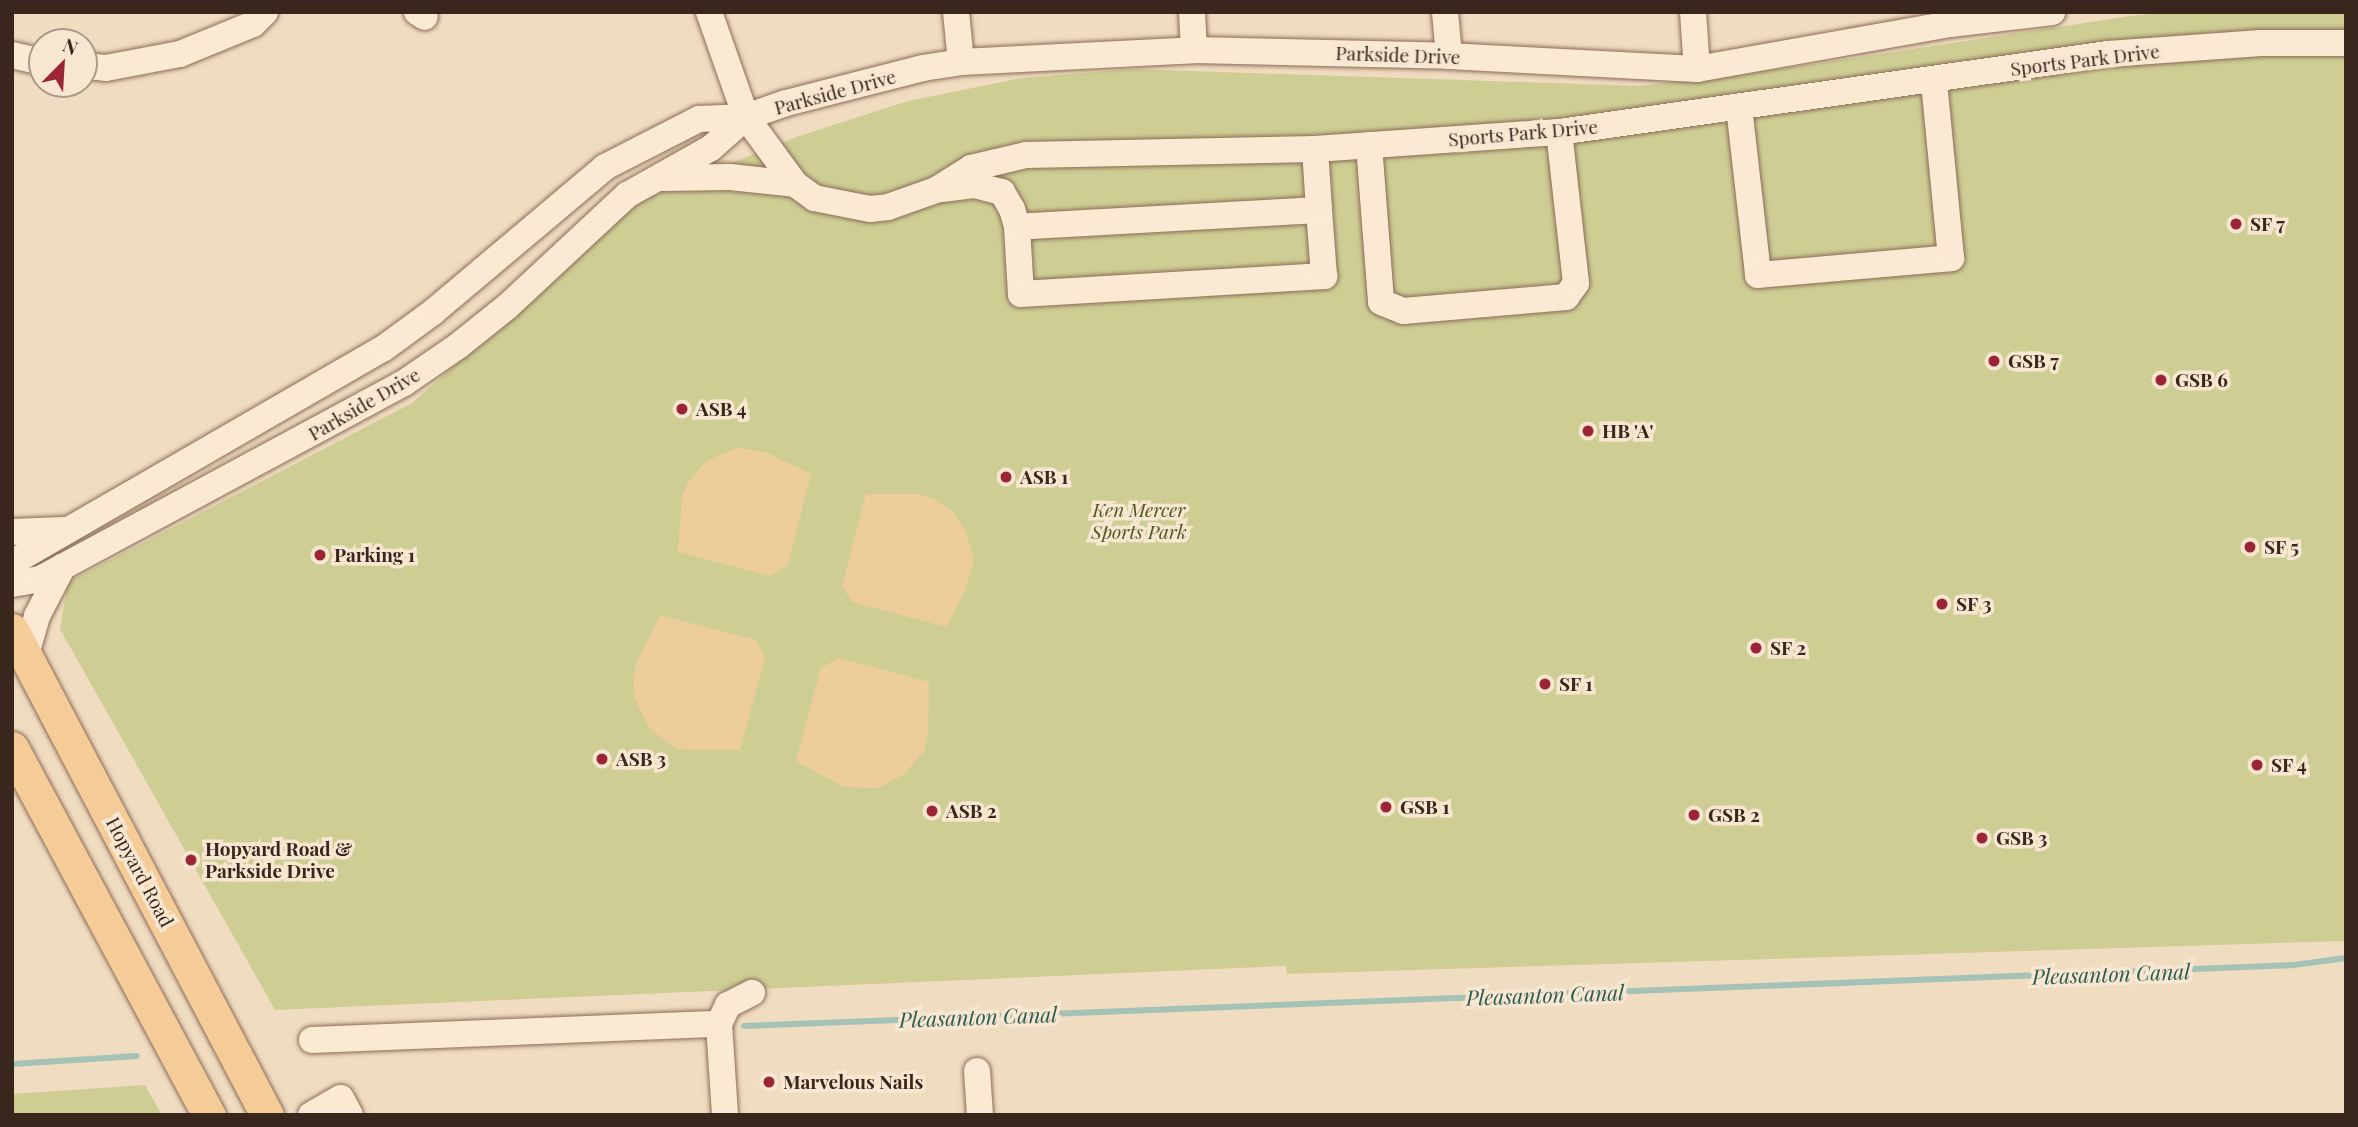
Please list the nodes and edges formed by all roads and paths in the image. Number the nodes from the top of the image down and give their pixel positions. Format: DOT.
graph roads {
  1 [pos="265,12"];
  2 [pos="709,12"];
  3 [pos="956,12"];
  4 [pos="1192,12"];
  5 [pos="1445,12"];
  6 [pos="1693,12"];
  7 [pos="2052,12"];
  8 [pos="1950,18"];
  9 [pos="2346,43"];
  10 [pos="1194,50"];
  11 [pos="1449,56"];
  12 [pos="961,62"];
  13 [pos="98,67"];
  14 [pos="1696,69"];
  15 [pos="1934,80"];
  16 [pos="1738,107"];
  17 [pos="746,117"];
  18 [pos="1559,132"];
  19 [pos="1369,145"];
  20 [pos="1315,149"];
  21 [pos="657,178"];
  22 [pos="795,184"];
  23 [pos="936,190"];
  24 [pos="1319,210"];
  25 [pos="1017,227"];
  26 [pos="68,530"];
  27 [pos="12,532"];
  28 [pos="12,566"];
  29 [pos="63,566"];
  30 [pos="12,584"];
  31 [pos="19,643"];
  32 [pos="12,748"];
  33 [pos="752,993"];
  34 [pos="719,1024"];
  35 [pos="312,1040"];
  36 [pos="977,1071"];
  37 [pos="209,1115"];
  38 [pos="267,1115"];
  39 [pos="310,1115"];
  40 [pos="351,1115"];
  41 [pos="725,1115"];
  42 [pos="980,1115"];
  1 -- 13 [label="street"];
  2 -- 17 [label="street, Sports Park Drive"];
  3 -- 12 [label="street"];
  4 -- 10 [label="street"];
  5 -- 11 [label="street"];
  6 -- 14 [label="street"];
  7 -- 8 [label="street, Parkside Drive"];
  8 -- 14 [label="street, Parkside Drive"];
  9 -- 15 [label="street, Sports Park Drive"];
  10 -- 11 [label="street, Parkside Drive"];
  10 -- 12 [label="street, Parkside Drive"];
  11 -- 14 [label="street, Parkside Drive"];
  12 -- 17 [label="street, Parkside Drive"];
  15 -- 16 [label="street, Sports Park Drive"];
  15 -- 16 [label="street"];
  16 -- 18 [label="street, Sports Park Drive"];
  17 -- 21 [label="street, Parkside Drive"];
  17 -- 22 [label="street, Sports Park Drive"];
  17 -- 26 [label="street, Parkside Drive"];
  18 -- 19 [label="street, Sports Park Drive"];
  18 -- 19 [label="street"];
  19 -- 20 [label="street, Sports Park Drive"];
  20 -- 23 [label="street, Sports Park Drive"];
  20 -- 24 [label="street"];
  21 -- 22 [label="street"];
  21 -- 29 [label="street, Parkside Drive"];
  22 -- 23 [label="street, Sports Park Drive"];
  23 -- 25 [label="street"];
  24 -- 25 [label="street"];
  24 -- 25 [label="street"];
  26 -- 27 [label="street"];
  26 -- 28 [label="street, Parkside Drive"];
  29 -- 30 [label="street, Parkside Drive"];
  29 -- 31 [label="street"];
  31 -- 38 [label="main road, Hopyard Road"];
  32 -- 37 [label="main road"];
  33 -- 34 [label="street"];
  34 -- 35 [label="street"];
  34 -- 41 [label="street"];
  36 -- 42 [label="street"];
  39 -- 40 [label="street"];
}
